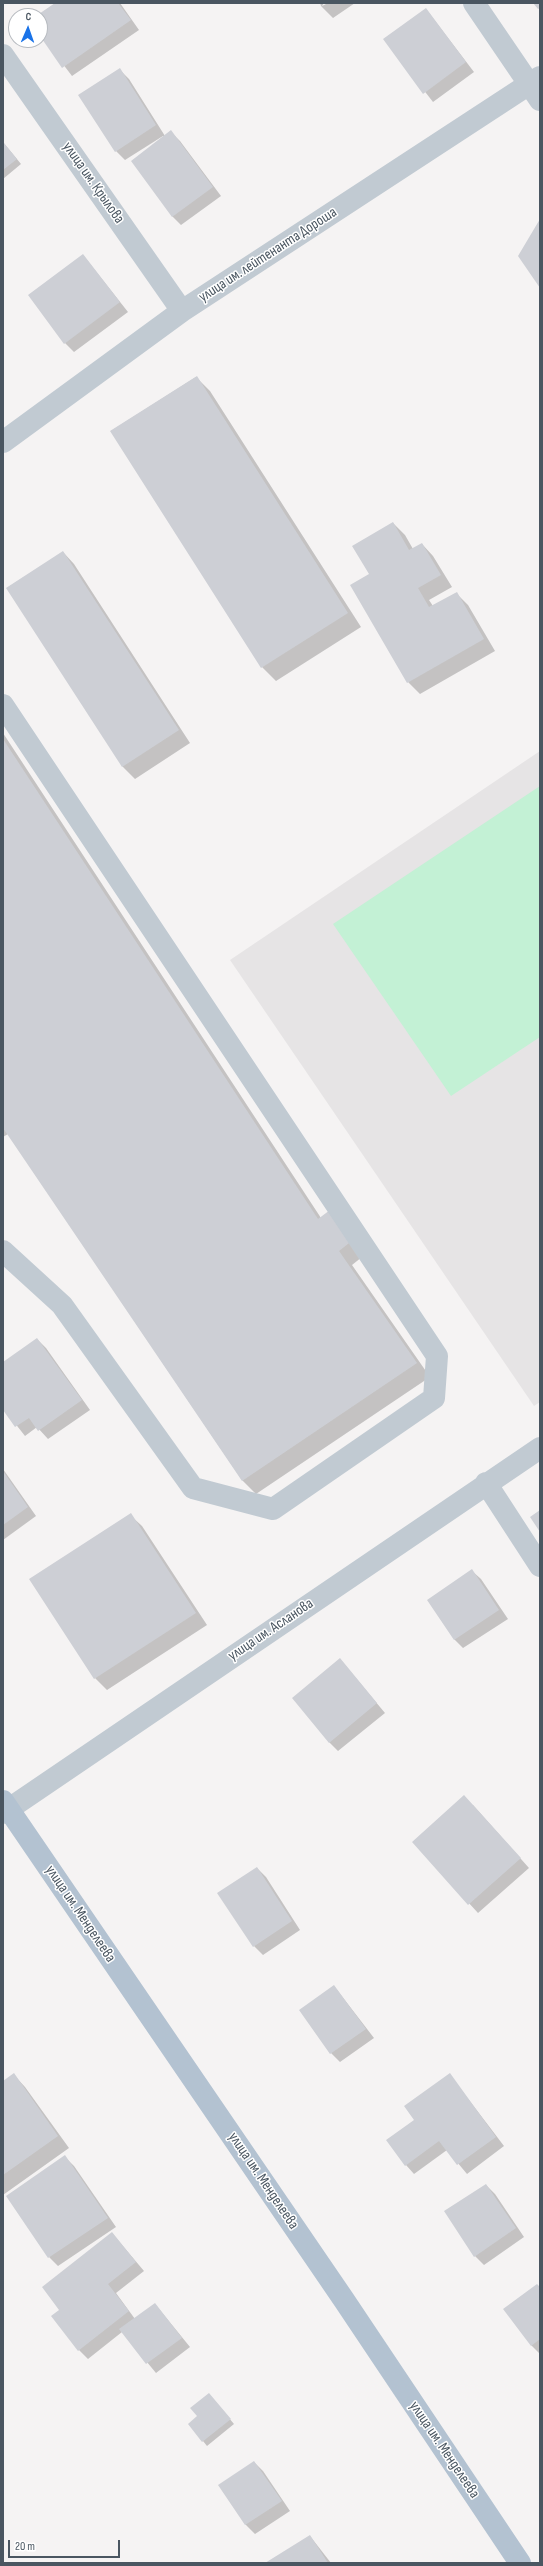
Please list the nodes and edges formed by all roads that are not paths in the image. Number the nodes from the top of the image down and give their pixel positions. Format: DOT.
graph roads {
  1 [pos="474,3"];
  2 [pos="3,55"];
  3 [pos="537,87"];
  4 [pos="182,311"];
  5 [pos="3,442"];
  6 [pos="3,705"];
  7 [pos="3,1251"];
  8 [pos="540,1448"];
  9 [pos="486,1483"];
  10 [pos="540,1566"];
  11 [pos="5,1808"];
  12 [pos="520,2563"];
  1 -- 3 [label="street"];
  2 -- 4 [label="street, улица им. Крылова"];
  3 -- 4 [label="street, улица им. лейтенанта Дороша"];
  4 -- 5 [label="street, улица им. лейтенанта Дороша"];
  6 -- 7 [label="street"];
  8 -- 9 [label="street, улица им. Асланова"];
  9 -- 10 [label="street"];
  9 -- 11 [label="street, улица им. Асланова"];
  11 -- 12 [label="main road, улица им. Менделеева"];
}
